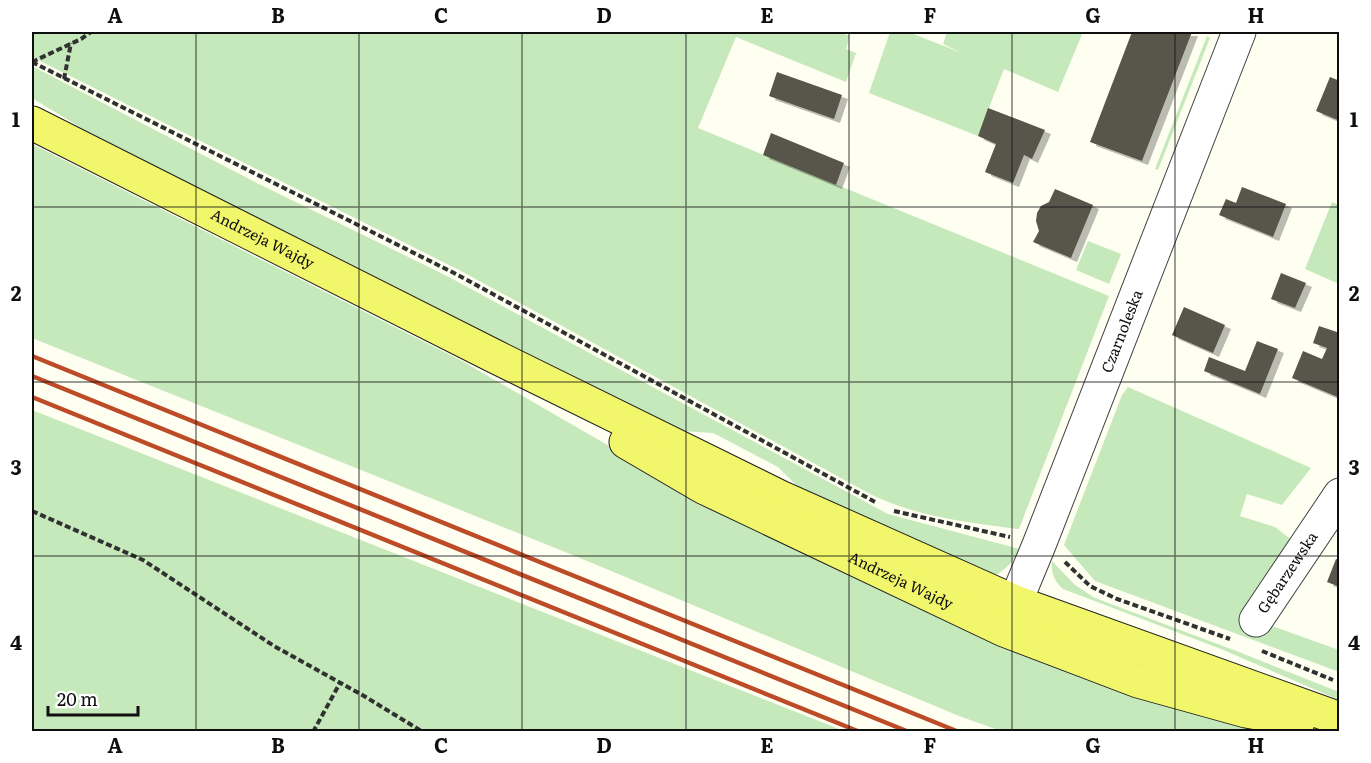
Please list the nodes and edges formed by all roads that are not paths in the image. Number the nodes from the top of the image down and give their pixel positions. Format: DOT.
graph roads {
  1 [pos="1239,32"];
  2 [pos="32,123"];
  3 [pos="1340,495"];
  4 [pos="1009,616"];
  5 [pos="1247,636"];
  6 [pos="1340,719"];
  7 [pos="1340,728"];
  1 -- 4 [label="street, Czarnoleska"];
  2 -- 4 [label="main road, Andrzeja Wajdy"];
  3 -- 5 [label="street, Gębarzewska"];
  4 -- 6 [label="main road, Andrzeja Wajdy"];
  4 -- 7 [label="main road, Andrzeja Wajdy"];
}
